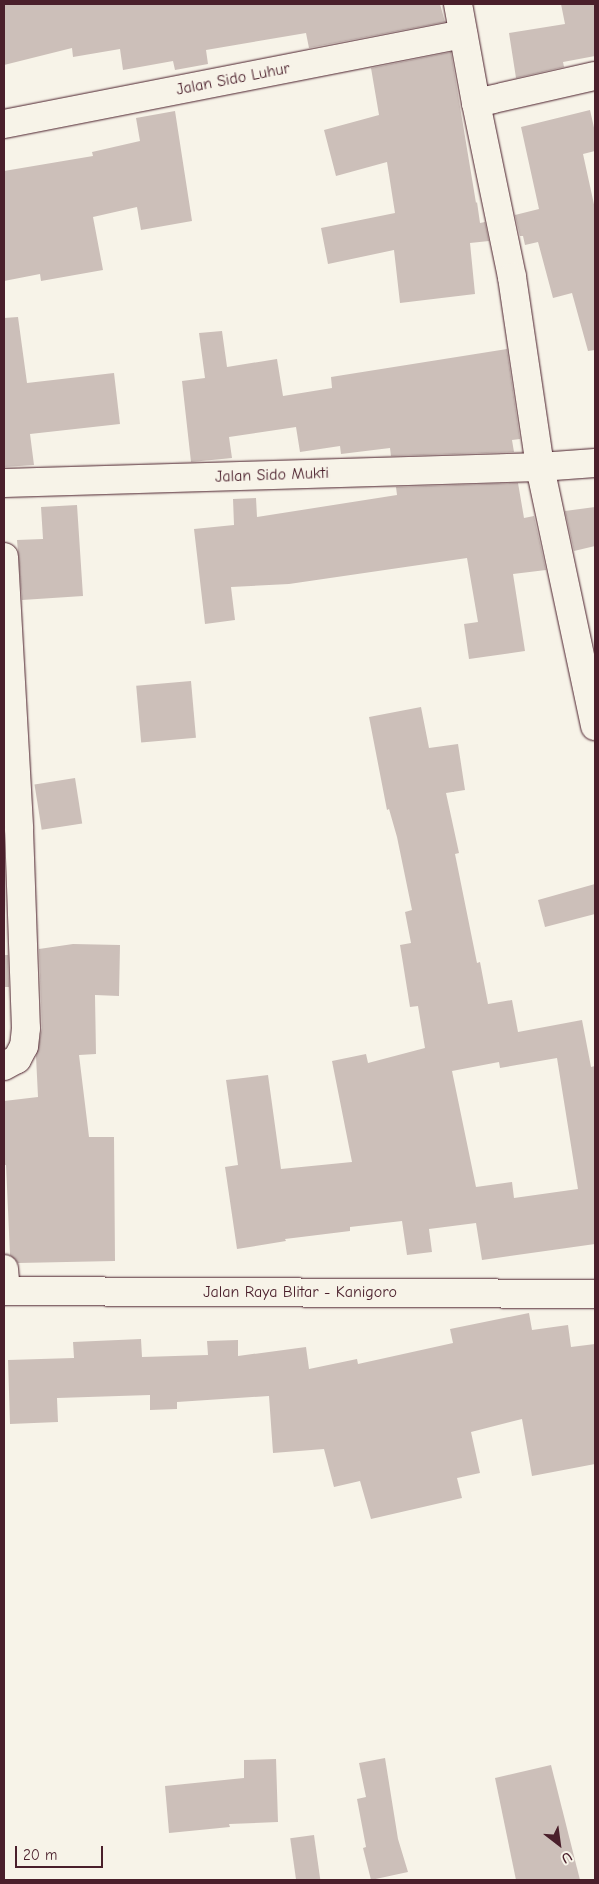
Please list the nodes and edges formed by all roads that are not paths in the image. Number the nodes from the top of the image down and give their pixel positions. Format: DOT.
graph roads {
  1 [pos="458,4"];
  2 [pos="463,34"];
  3 [pos="595,76"];
  4 [pos="476,103"];
  5 [pos="4,124"];
  6 [pos="595,463"];
  7 [pos="540,467"];
  8 [pos="4,483"];
  9 [pos="4,556"];
  10 [pos="595,726"];
  11 [pos="4,1066"];
  12 [pos="4,1284"];
  13 [pos="595,1294"];
  1 -- 2 [label="street"];
  2 -- 4 [label="street"];
  2 -- 5 [label="street, Jalan Sido Luhur"];
  3 -- 4 [label="street"];
  4 -- 7 [label="street"];
  6 -- 7 [label="street, Jalan Sido Mukti"];
  7 -- 8 [label="street, Jalan Sido Mukti"];
  7 -- 10 [label="street"];
  9 -- 11 [label="street"];
  12 -- 13 [label="street, Jalan Raya Blitar - Kanigoro"];
}
